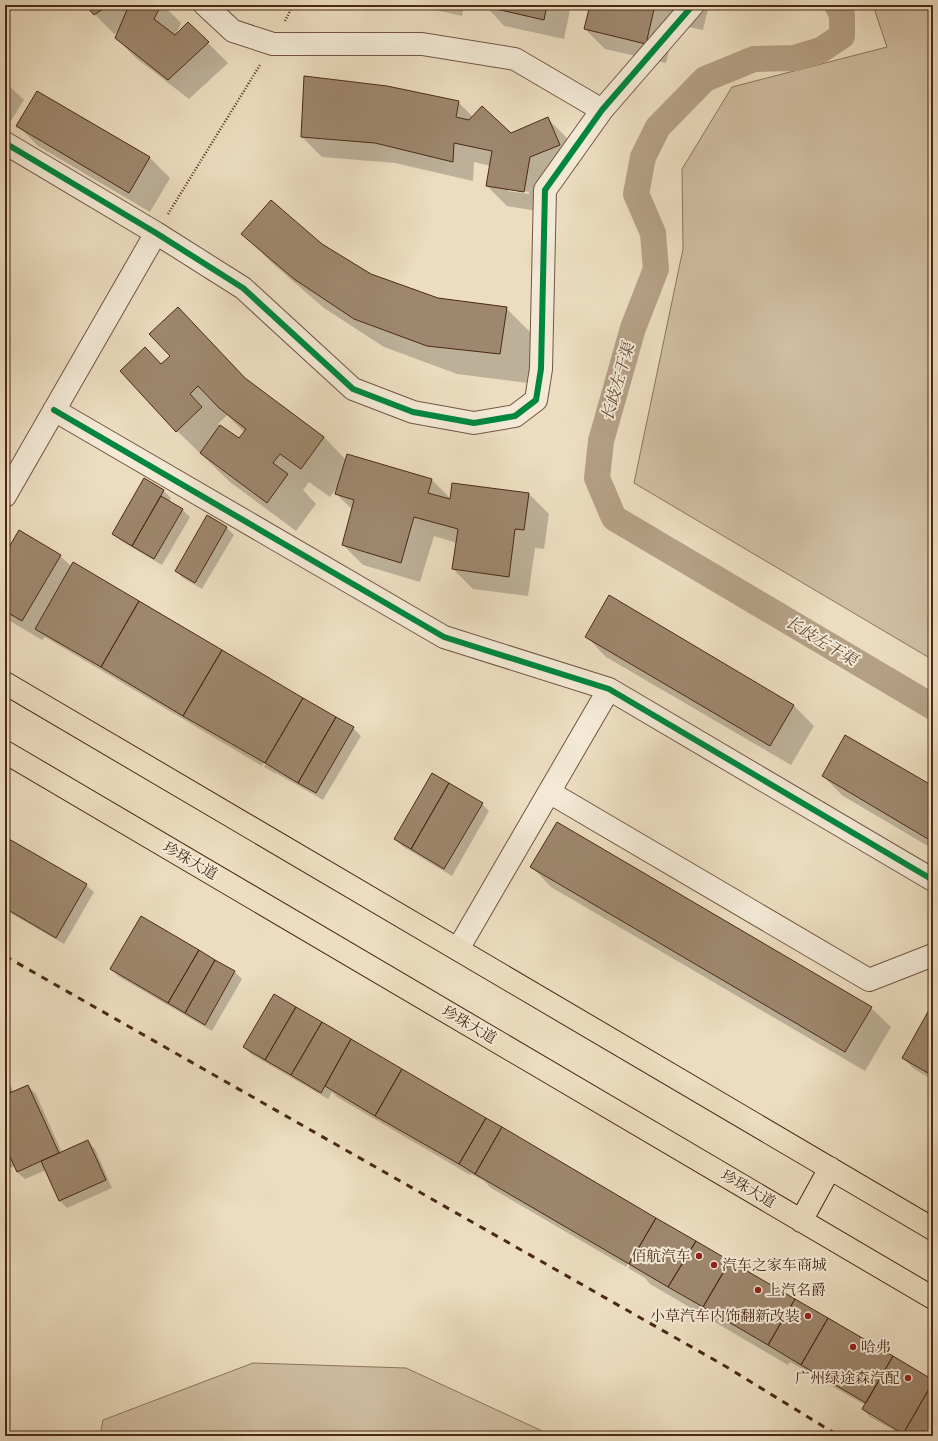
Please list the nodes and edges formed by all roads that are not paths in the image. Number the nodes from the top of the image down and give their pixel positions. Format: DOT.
graph roads {
  1 [pos="205,5"];
  2 [pos="693,5"];
  3 [pos="602,110"];
  4 [pos="5,143"];
  5 [pos="156,233"];
  6 [pos="54,410"];
  7 [pos="5,496"];
  8 [pos="5,683"];
  9 [pos="609,689"];
  10 [pos="5,752"];
  11 [pos="549,792"];
  12 [pos="933,880"];
  13 [pos="458,949"];
  14 [pos="933,955"];
  15 [pos="830,1168"];
  16 [pos="801,1220"];
  17 [pos="933,1229"];
  18 [pos="933,1298"];
  1 -- 3 [label="street"];
  2 -- 3 [label="street"];
  3 -- 5 [label="street"];
  4 -- 5 [label="street"];
  5 -- 6 [label="street"];
  6 -- 7 [label="street"];
  6 -- 9 [label="street"];
  8 -- 13 [label="main road"];
  9 -- 11 [label="street"];
  9 -- 12 [label="street"];
  10 -- 16 [label="main road, 珍珠大道"];
  11 -- 13 [label="street"];
  11 -- 14 [label="street"];
  13 -- 15 [label="main road"];
  15 -- 16 [label="main road"];
  15 -- 17 [label="main road"];
  16 -- 18 [label="main road, 珍珠大道"];
}
